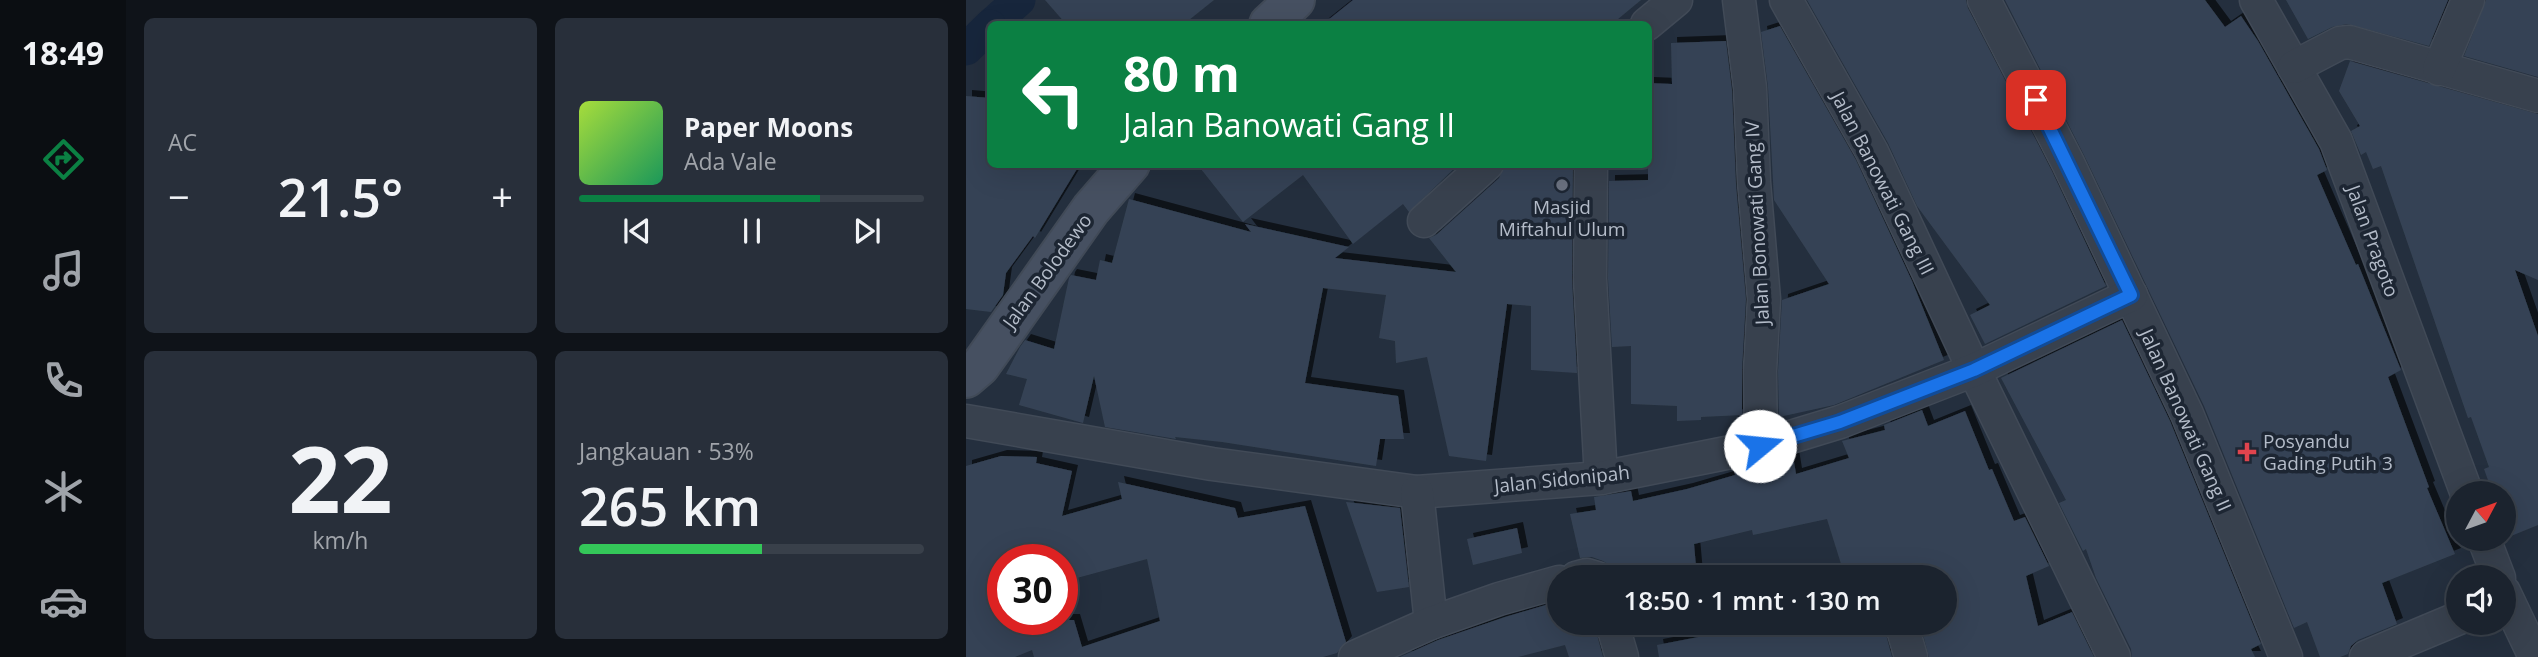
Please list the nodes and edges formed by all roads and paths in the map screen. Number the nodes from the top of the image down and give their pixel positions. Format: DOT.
graph roads {
  1 [pos="1295,0"];
  2 [pos="1676,0"];
  3 [pos="1739,0"];
  4 [pos="1786,0"];
  5 [pos="1984,0"];
  6 [pos="2256,0"];
  7 [pos="2468,0"];
  8 [pos="1272,21"];
  9 [pos="1651,21"];
  10 [pos="2294,67"];
  11 [pos="2439,69"];
  12 [pos="2538,96"];
  13 [pos="1127,168"];
  14 [pos="1483,168"];
  15 [pos="1591,168"];
  16 [pos="1424,221"];
  17 [pos="2131,295"];
  18 [pos="1974,370"];
  19 [pos="966,378"];
  20 [pos="966,421"];
  21 [pos="1760,446"];
  22 [pos="1601,478"];
  23 [pos="2463,481"];
  24 [pos="1417,492"];
  25 [pos="1547,585"];
  26 [pos="2516,618"];
  27 [pos="2446,623"];
  28 [pos="1431,624"];
  29 [pos="1616,635"];
  30 [pos="1905,635"];
  31 [pos="1357,657"];
  32 [pos="1622,657"];
  33 [pos="1911,657"];
  34 [pos="2114,657"];
  35 [pos="2286,657"];
  36 [pos="2366,657"];
  37 [pos="2535,657"];
  1 -- 8 [label="street"];
  2 -- 9 [label="street"];
  3 -- 21 [label="street, Jalan Bonowati Gang IV"];
  4 -- 18 [label="street, Jalan Banowati Gang III"];
  5 -- 17 [label="street, Jalan Banowati Gang II"];
  6 -- 10 [label="street, Jalan Pragoto"];
  7 -- 11 [label="street"];
  10 -- 11 [label="street"];
  10 -- 23 [label="street, Jalan Pragoto"];
  11 -- 12 [label="street"];
  13 -- 19 [label="street, Jalan Bolodewo"];
  14 -- 16 [label="street"];
  15 -- 22 [label="street"];
  17 -- 18 [label="street, Jalan Sidonipah"];
  17 -- 35 [label="street, Jalan Banowati Gang II"];
  18 -- 21 [label="street, Jalan Sidonipah"];
  18 -- 34 [label="street, Jalan Banowati Gang III"];
  20 -- 24 [label="street, Jalan Sidonipah"];
  21 -- 22 [label="street, Jalan Sidonipah"];
  22 -- 24 [label="street, Jalan Sidonipah"];
  24 -- 28 [label="street"];
  25 -- 28 [label="street"];
  26 -- 37 [label="street"];
  27 -- 36 [label="street"];
  28 -- 31 [label="street"];
  29 -- 32 [label="street"];
  30 -- 33 [label="street"];
}
